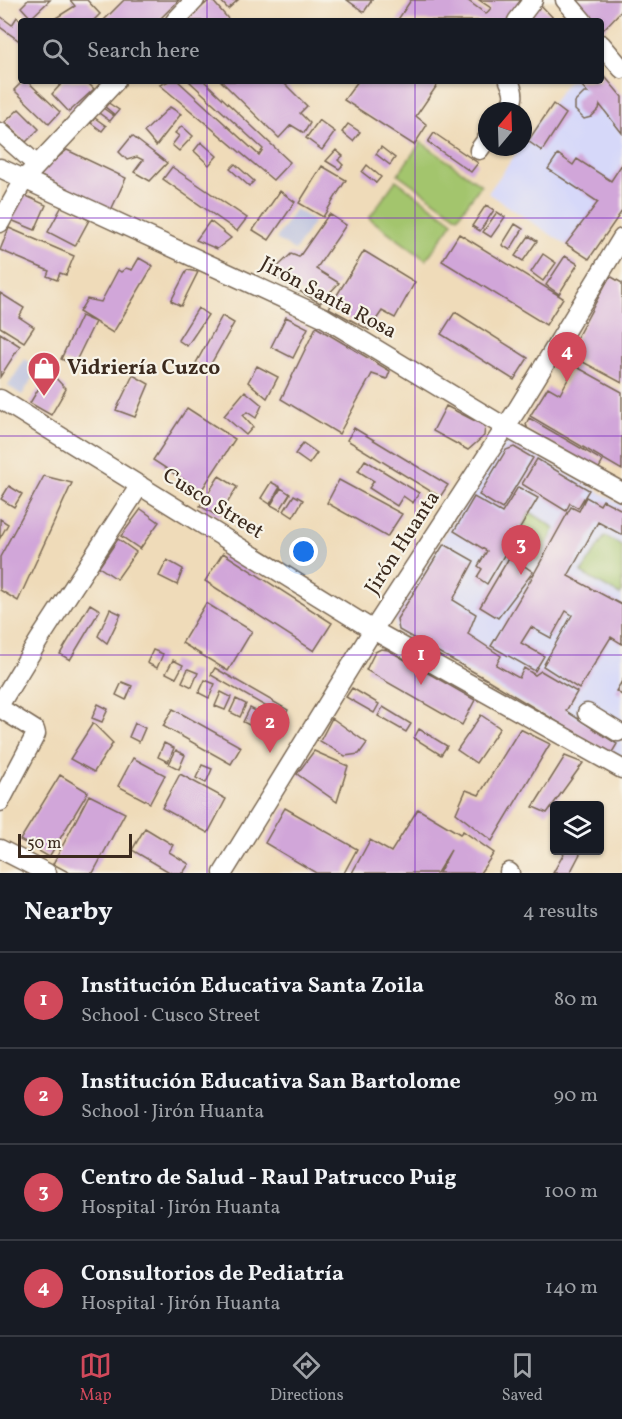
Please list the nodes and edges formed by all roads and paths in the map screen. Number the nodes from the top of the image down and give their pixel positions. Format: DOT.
graph roads {
  1 [pos="195,0"];
  2 [pos="533,0"];
  3 [pos="565,0"];
  4 [pos="178,18"];
  5 [pos="519,18"];
  6 [pos="580,18"];
  7 [pos="604,48"];
  8 [pos="622,69"];
  9 [pos="113,84"];
  10 [pos="510,84"];
  11 [pos="513,102"];
  12 [pos="0,132"];
  13 [pos="0,168"];
  14 [pos="31,172"];
  15 [pos="0,223"];
  16 [pos="622,238"];
  17 [pos="0,399"];
  18 [pos="505,427"];
  19 [pos="140,484"];
  20 [pos="622,492"];
  21 [pos="373,630"];
  22 [pos="0,706"];
  23 [pos="587,713"];
  24 [pos="620,733"];
  25 [pos="600,757"];
  26 [pos="622,769"];
  27 [pos="0,802"];
  28 [pos="0,849"];
  29 [pos="47,873"];
  30 [pos="223,873"];
  1 -- 4 [label="street"];
  2 -- 5 [label="street"];
  3 -- 6 [label="street"];
  7 -- 8 [label="street"];
  9 -- 14 [label="street"];
  10 -- 11 [label="street"];
  12 -- 14 [label="street"];
  13 -- 14 [label="street, Jirón Santa Rosa"];
  14 -- 15 [label="street"];
  14 -- 18 [label="street, Jirón Santa Rosa"];
  16 -- 18 [label="street, Jirón Huanta"];
  17 -- 19 [label="street, Cusco Street"];
  18 -- 20 [label="street, Jirón Santa Rosa"];
  18 -- 21 [label="street, Jirón Huanta"];
  19 -- 21 [label="street, Cusco Street"];
  19 -- 22 [label="street"];
  21 -- 25 [label="street, Cusco Street"];
  21 -- 30 [label="street, Jirón Huanta"];
  22 -- 27 [label="street"];
  23 -- 24 [label="street"];
  24 -- 25 [label="street"];
  25 -- 26 [label="street, Cusco Street"];
  28 -- 29 [label="street"];
}
